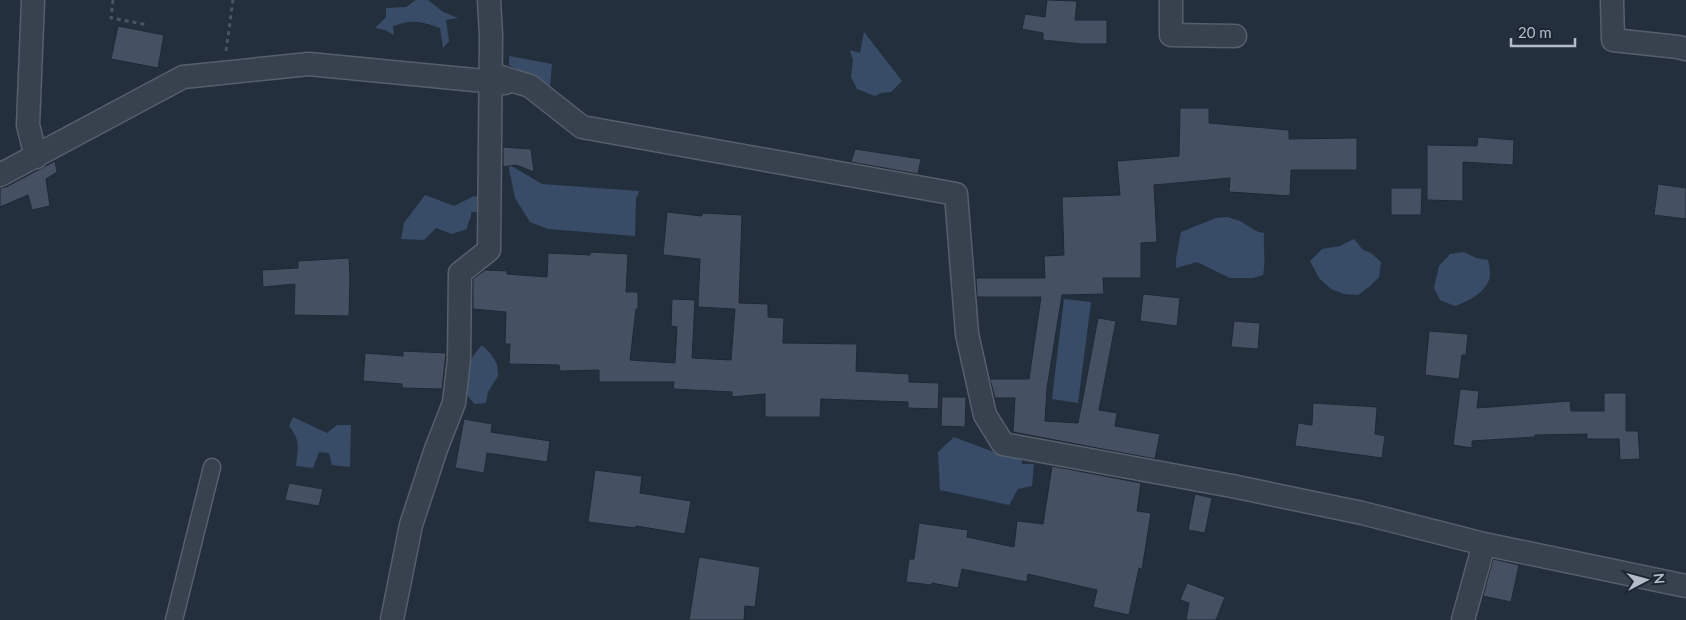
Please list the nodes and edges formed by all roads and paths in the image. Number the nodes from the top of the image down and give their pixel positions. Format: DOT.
graph roads {
  1 [pos="34,0"];
  2 [pos="113,0"];
  3 [pos="233,0"];
  4 [pos="489,0"];
  5 [pos="1171,0"];
  6 [pos="1612,0"];
  7 [pos="148,25"];
  8 [pos="1235,36"];
  9 [pos="1686,49"];
  10 [pos="225,72"];
  11 [pos="491,78"];
  12 [pos="36,156"];
  13 [pos="0,175"];
  14 [pos="212,467"];
  15 [pos="1484,544"];
  16 [pos="1686,586"];
  17 [pos="174,620"];
  18 [pos="392,620"];
  19 [pos="1463,620"];
  1 -- 12 [label="street"];
  2 -- 7 [label="path"];
  3 -- 10 [label="path"];
  4 -- 11 [label="street"];
  5 -- 8 [label="street"];
  6 -- 9 [label="street"];
  10 -- 11 [label="street"];
  10 -- 12 [label="street"];
  11 -- 15 [label="street"];
  11 -- 18 [label="street"];
  12 -- 13 [label="street"];
  14 -- 17 [label="street"];
  15 -- 16 [label="street"];
  15 -- 19 [label="street"];
}
